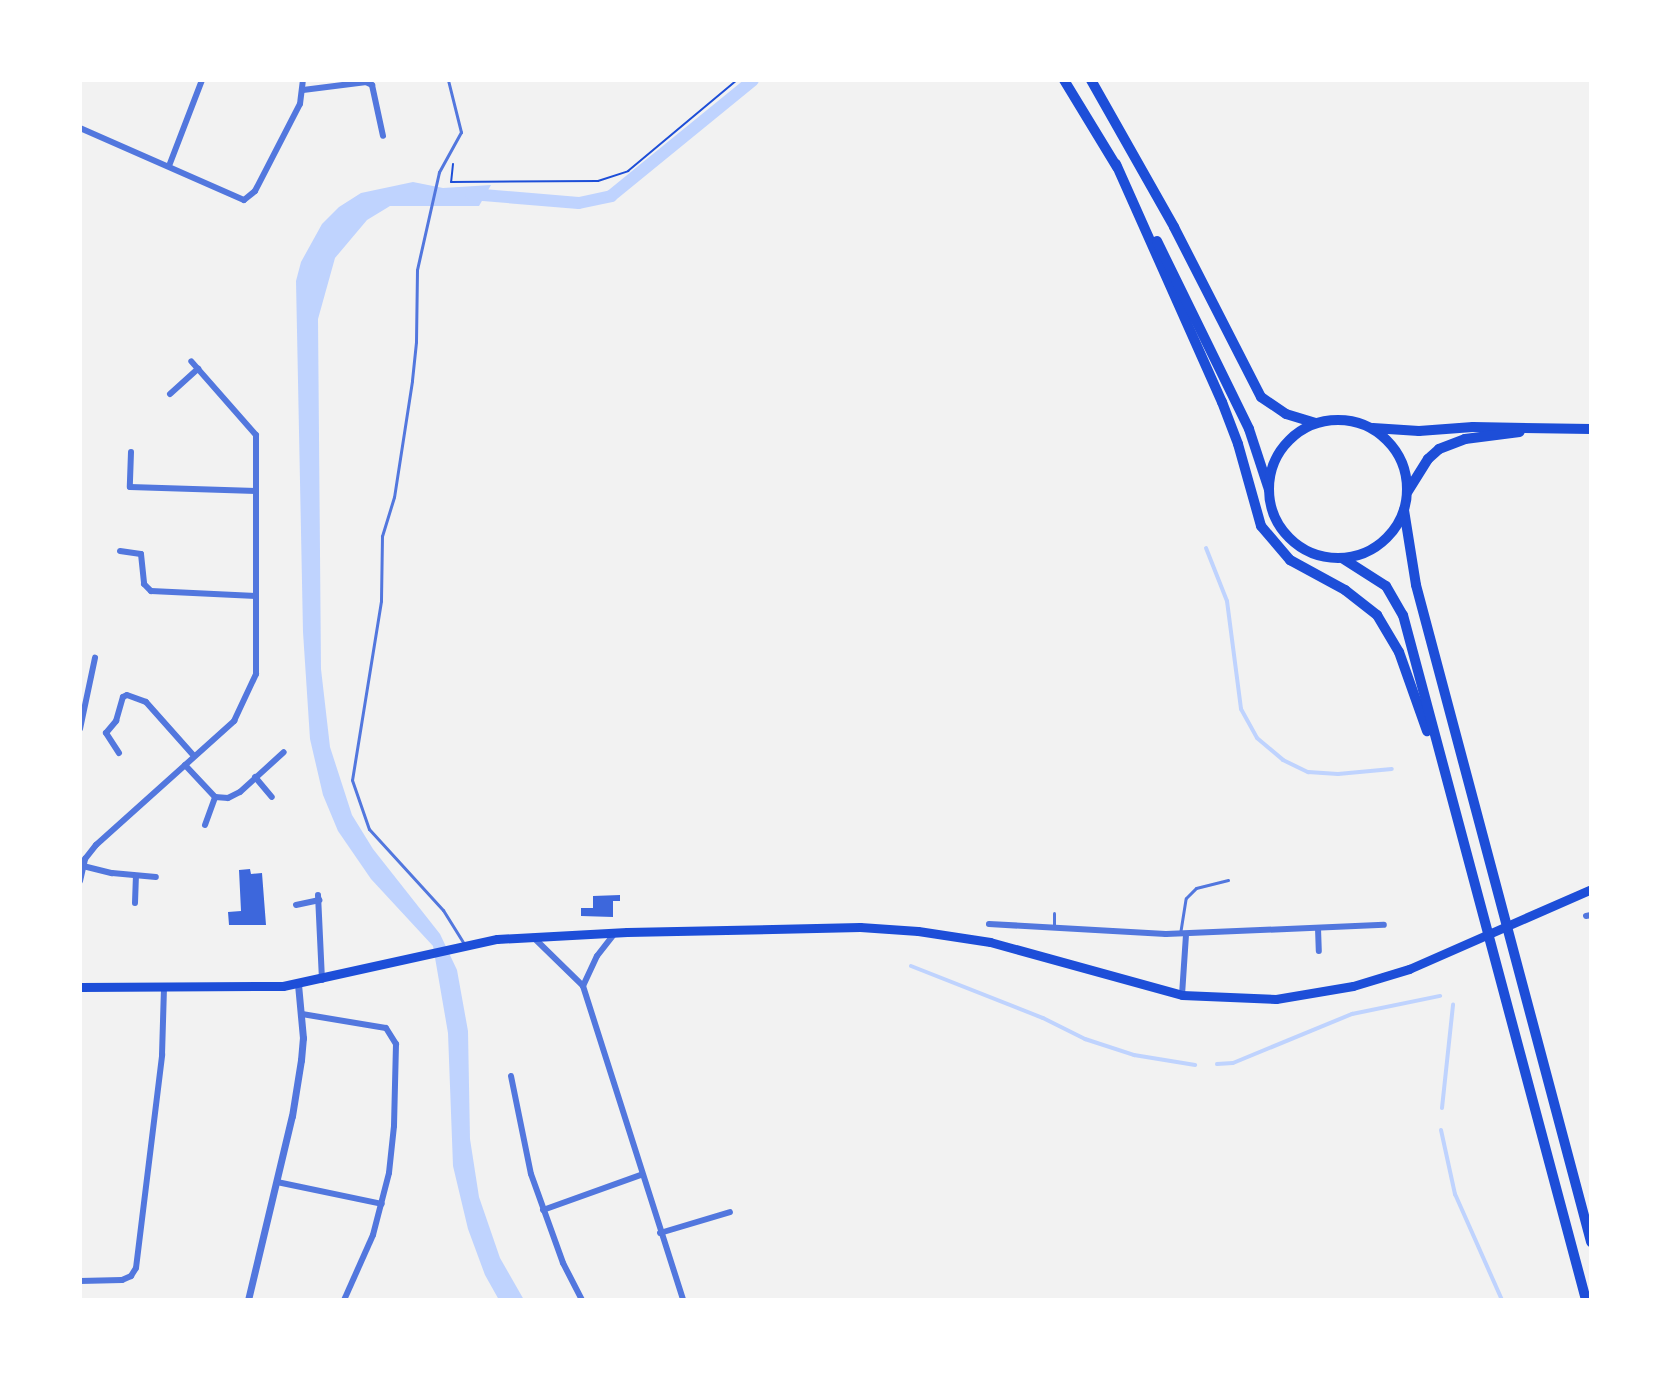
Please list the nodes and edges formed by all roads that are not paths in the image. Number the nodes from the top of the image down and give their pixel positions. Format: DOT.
graph roads {
  1 [pos="202,80"];
  2 [pos="303,80"];
  3 [pos="448,80"];
  4 [pos="1064,80"];
  5 [pos="1091,80"];
  6 [pos="303,90"];
  7 [pos="80,128"];
  8 [pos="383,136"];
  9 [pos="1116,164"];
  10 [pos="169,166"];
  11 [pos="191,361"];
  12 [pos="198,369"];
  13 [pos="170,394"];
  14 [pos="1317,423"];
  15 [pos="1371,427"];
  16 [pos="1558,428"];
  17 [pos="1591,429"];
  18 [pos="131,452"];
  19 [pos="1269,490"];
  20 [pos="256,491"];
  21 [pos="1408,492"];
  22 [pos="1404,510"];
  23 [pos="120,551"];
  24 [pos="1342,558"];
  25 [pos="256,596"];
  26 [pos="95,658"];
  27 [pos="80,729"];
  28 [pos="284,752"];
  29 [pos="119,753"];
  30 [pos="194,756"];
  31 [pos="185,765"];
  32 [pos="255,777"];
  33 [pos="1448,785"];
  34 [pos="215,797"];
  35 [pos="272,797"];
  36 [pos="205,825"];
  37 [pos="83,866"];
  38 [pos="136,876"];
  39 [pos="156,877"];
  40 [pos="1228,880"];
  41 [pos="80,881"];
  42 [pos="1591,889"];
  43 [pos="135,903"];
  44 [pos="296,905"];
  45 [pos="1054,913"];
  46 [pos="989,924"];
  47 [pos="1384,925"];
  48 [pos="1054,928"];
  49 [pos="1318,928"];
  50 [pos="615,933"];
  51 [pos="1183,934"];
  52 [pos="533,937"];
  53 [pos="461,945"];
  54 [pos="1319,951"];
  55 [pos="322,980"];
  56 [pos="298,984"];
  57 [pos="583,986"];
  58 [pos="80,987"];
  59 [pos="164,988"];
  60 [pos="1182,995"];
  61 [pos="302,1014"];
  62 [pos="511,1076"];
  63 [pos="641,1175"];
  64 [pos="277,1182"];
  65 [pos="382,1204"];
  66 [pos="543,1210"];
  67 [pos="730,1212"];
  68 [pos="660,1233"];
  69 [pos="1591,1242"];
  70 [pos="80,1281"];
  71 [pos="248,1300"];
  72 [pos="344,1300"];
  73 [pos="582,1300"];
  74 [pos="683,1300"];
  75 [pos="1586,1300"];
  1 -- 10 [label="street"];
  2 -- 6 [label="street"];
  3 -- 53 [label="lane"];
  4 -- 9 [label="highway"];
  5 -- 14 [label="highway"];
  6 -- 8 [label="street"];
  6 -- 10 [label="street"];
  7 -- 10 [label="street"];
  9 -- 19 [label="highway"];
  9 -- 33 [label="highway"];
  11 -- 12 [label="street"];
  12 -- 13 [label="street"];
  12 -- 20 [label="street"];
  14 -- 15 [label="highway"];
  14 -- 19 [label="highway"];
  15 -- 16 [label="highway"];
  15 -- 21 [label="highway"];
  16 -- 17 [label="highway"];
  16 -- 21 [label="highway"];
  18 -- 20 [label="street"];
  19 -- 24 [label="highway"];
  20 -- 25 [label="street"];
  21 -- 22 [label="highway"];
  22 -- 24 [label="highway"];
  22 -- 69 [label="highway"];
  23 -- 25 [label="street"];
  24 -- 33 [label="highway"];
  25 -- 30 [label="street"];
  26 -- 27 [label="street"];
  28 -- 32 [label="street"];
  29 -- 30 [label="street"];
  30 -- 31 [label="street"];
  31 -- 34 [label="street"];
  31 -- 37 [label="street"];
  32 -- 34 [label="street"];
  32 -- 35 [label="street"];
  33 -- 75 [label="highway"];
  34 -- 36 [label="street"];
  37 -- 38 [label="street"];
  37 -- 41 [label="street"];
  38 -- 39 [label="street"];
  38 -- 43 [label="street"];
  40 -- 51 [label="lane"];
  42 -- 60 [label="main road"];
  44 -- 55 [label="street"];
  45 -- 48 [label="lane"];
  46 -- 48 [label="street"];
  47 -- 49 [label="street"];
  48 -- 51 [label="street"];
  49 -- 51 [label="street"];
  49 -- 54 [label="street"];
  50 -- 52 [label="main road"];
  50 -- 57 [label="street"];
  50 -- 60 [label="main road"];
  51 -- 60 [label="street"];
  52 -- 53 [label="main road"];
  52 -- 57 [label="street"];
  53 -- 55 [label="main road"];
  55 -- 56 [label="main road"];
  56 -- 59 [label="main road"];
  56 -- 61 [label="street"];
  57 -- 63 [label="street"];
  58 -- 59 [label="main road"];
  59 -- 70 [label="street"];
  61 -- 64 [label="street"];
  61 -- 65 [label="street"];
  62 -- 66 [label="street"];
  63 -- 66 [label="street"];
  63 -- 68 [label="street"];
  64 -- 65 [label="street"];
  64 -- 71 [label="street"];
  65 -- 72 [label="street"];
  66 -- 73 [label="street"];
  67 -- 68 [label="street"];
  68 -- 74 [label="street"];
}
